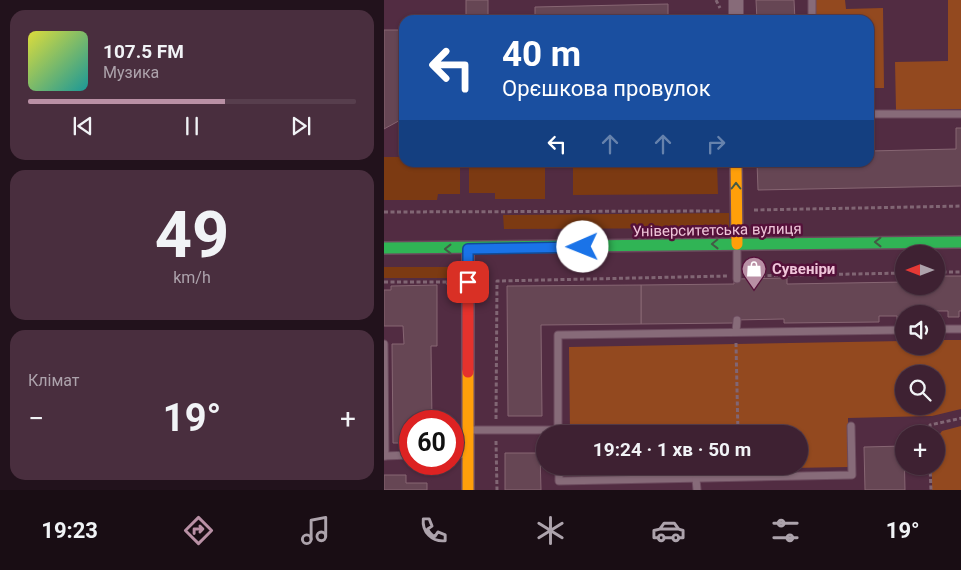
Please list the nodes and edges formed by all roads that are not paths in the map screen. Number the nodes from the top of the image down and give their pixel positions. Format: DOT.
graph roads {
  1 [pos="736,0"];
  2 [pos="812,0"];
  3 [pos="736,15"];
  4 [pos="812,15"];
  5 [pos="874,114"];
  6 [pos="961,114"];
  7 [pos="736,167"];
  8 [pos="961,242"];
  9 [pos="737,244"];
  10 [pos="384,248"];
  11 [pos="468,249"];
  12 [pos="737,277"];
  13 [pos="737,320"];
  14 [pos="945,329"];
  15 [pos="961,329"];
  16 [pos="895,330"];
  17 [pos="736,332"];
  18 [pos="384,344"];
  19 [pos="558,425"];
  20 [pos="851,426"];
  21 [pos="468,430"];
  22 [pos="536,431"];
  23 [pos="464,454"];
  24 [pos="468,454"];
  25 [pos="399,455"];
  26 [pos="384,456"];
  27 [pos="559,475"];
  28 [pos="696,479"];
  29 [pos="468,490"];
  30 [pos="697,490"];
  1 -- 3 [label="street"];
  2 -- 4 [label="lane"];
  5 -- 6 [label="lane"];
  9 -- 7 [label="main road, one-way"];
  8 -- 9 [label="main road, Університетська вулиця, one-way"];
  9 -- 11 [label="main road, Університетська вулиця, one-way"];
  9 -- 12 [label="lane"];
  11 -- 10 [label="main road, Університетська вулиця, one-way"];
  11 -- 21 [label="main road"];
  13 -- 17 [label="lane"];
  14 -- 15 [label="lane"];
  16 -- 17 [label="lane"];
  17 -- 19 [label="lane"];
  18 -- 26 [label="lane"];
  20 -- 28 [label="lane"];
  21 -- 22 [label="lane"];
  21 -- 24 [label="main road"];
  23 -- 24 [label="lane"];
  24 -- 29 [label="main road"];
  25 -- 26 [label="lane"];
  27 -- 28 [label="lane"];
  28 -- 30 [label="lane"];
}
